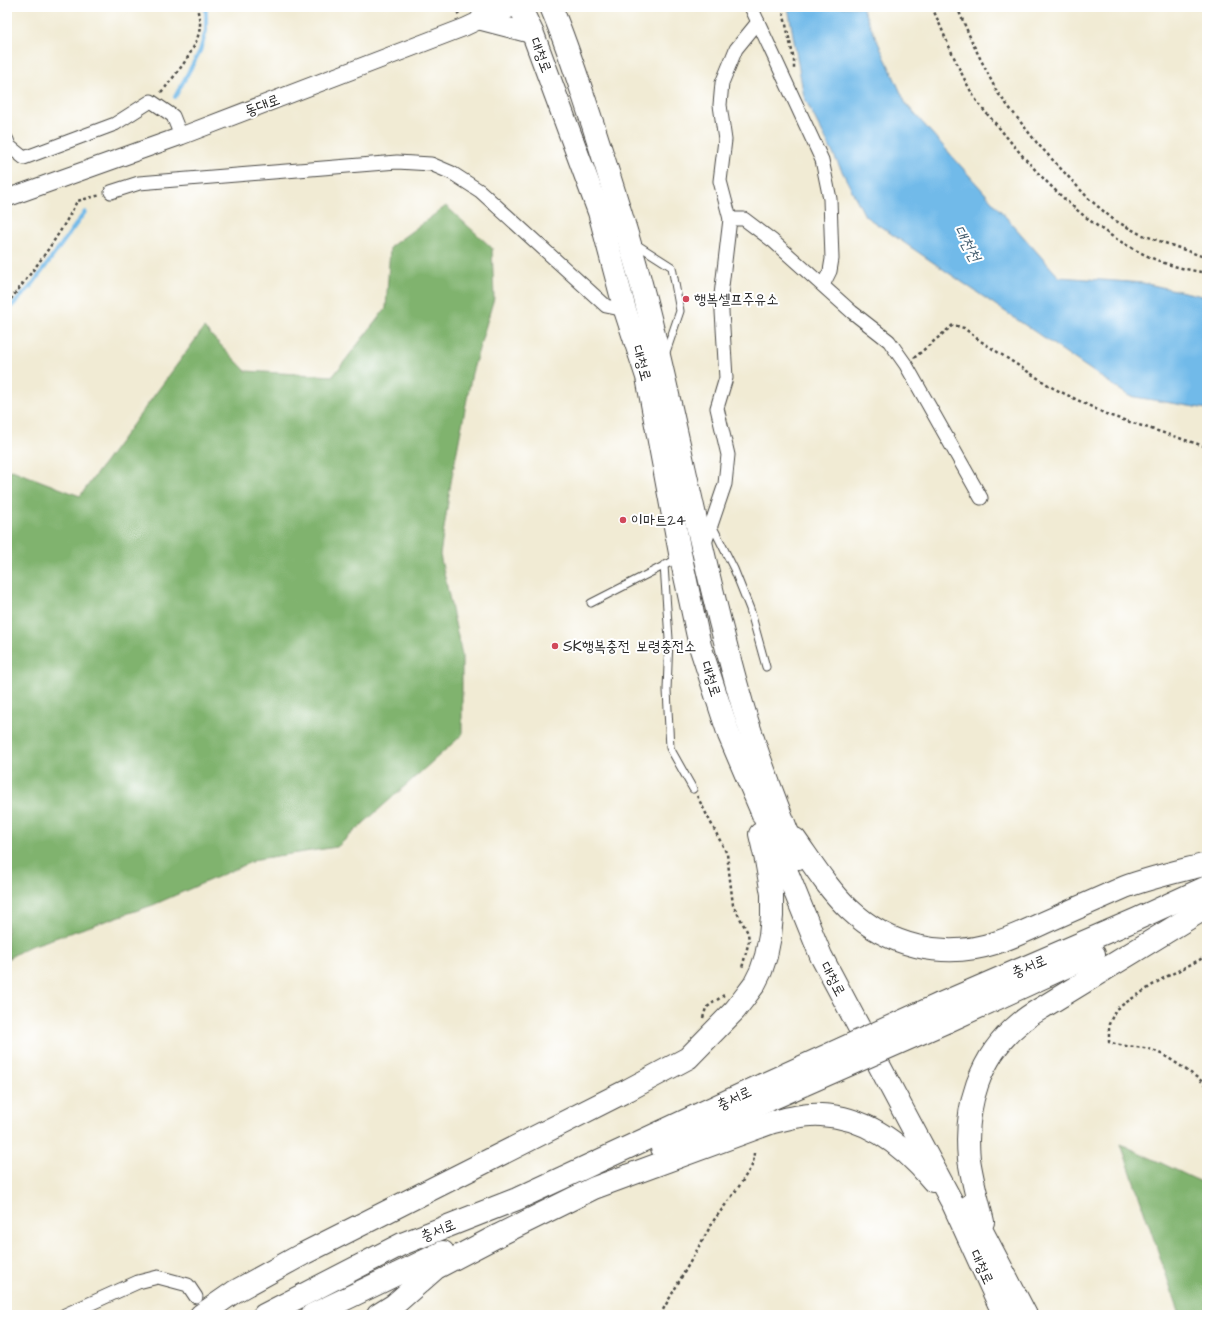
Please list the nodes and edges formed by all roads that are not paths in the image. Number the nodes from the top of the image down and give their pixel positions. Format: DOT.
graph roads {
  1 [pos="516,7"];
  2 [pos="520,7"];
  3 [pos="551,7"];
  4 [pos="751,7"];
  5 [pos="482,13"];
  6 [pos="758,22"];
  7 [pos="533,34"];
  8 [pos="181,136"];
  9 [pos="7,140"];
  10 [pos="111,192"];
  11 [pos="7,198"];
  12 [pos="730,219"];
  13 [pos="628,240"];
  14 [pos="822,285"];
  15 [pos="626,310"];
  16 [pos="662,367"];
  17 [pos="981,498"];
  18 [pos="712,525"];
  19 [pos="686,556"];
  20 [pos="591,604"];
  21 [pos="766,667"];
  22 [pos="747,776"];
  23 [pos="693,789"];
  24 [pos="784,823"];
  25 [pos="1207,864"];
  26 [pos="1207,887"];
  27 [pos="1207,904"];
  28 [pos="1207,907"];
  29 [pos="943,1013"];
  30 [pos="766,1093"];
  31 [pos="953,1204"];
  32 [pos="986,1238"];
  33 [pos="198,1306"];
  34 [pos="65,1315"];
  35 [pos="264,1315"];
  36 [pos="312,1315"];
  37 [pos="378,1315"];
  38 [pos="1004,1315"];
  39 [pos="1026,1315"];
  1 -- 5 [label="street, 동대로"];
  2 -- 7 [label="highway, 대청로"];
  3 -- 13 [label="highway, 대청로"];
  4 -- 6 [label="street"];
  5 -- 7 [label="main road"];
  5 -- 8 [label="street, 동대로"];
  6 -- 12 [label="street"];
  6 -- 14 [label="street"];
  7 -- 15 [label="highway, 대청로"];
  8 -- 9 [label="street"];
  8 -- 11 [label="street, 동대로"];
  10 -- 15 [label="street"];
  12 -- 14 [label="street"];
  12 -- 18 [label="street"];
  13 -- 16 [label="highway, 대청로"];
  13 -- 16 [label="lane"];
  14 -- 17 [label="street"];
  15 -- 19 [label="highway, 대청로"];
  16 -- 19 [label="highway, 대청로"];
  18 -- 19 [label="street"];
  18 -- 21 [label="lane"];
  19 -- 20 [label="lane"];
  19 -- 22 [label="highway, 대청로"];
  19 -- 23 [label="lane"];
  19 -- 24 [label="highway, 대청로"];
  22 -- 31 [label="highway, 대청로"];
  22 -- 33 [label="highway"];
  24 -- 25 [label="highway"];
  24 -- 32 [label="highway, 대청로"];
  26 -- 29 [label="highway, 충서로"];
  27 -- 29 [label="highway, 충서로"];
  28 -- 32 [label="highway"];
  29 -- 30 [label="highway, bridge"];
  30 -- 35 [label="highway, 충서로"];
  30 -- 36 [label="highway, 충서로"];
  31 -- 37 [label="highway"];
  31 -- 38 [label="highway, 대청로"];
  32 -- 39 [label="highway, 대청로"];
  33 -- 34 [label="street"];
}
